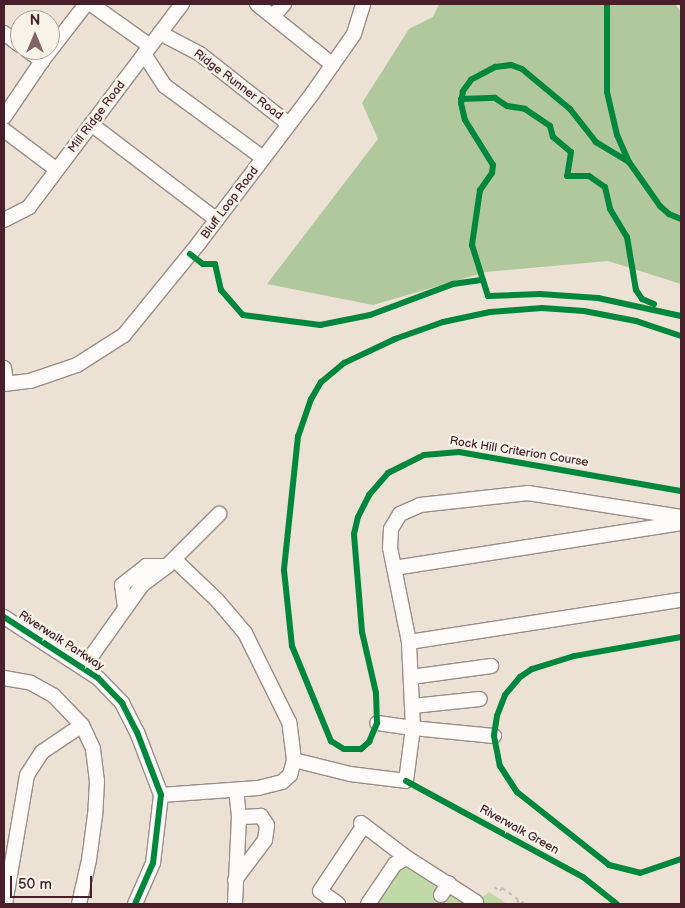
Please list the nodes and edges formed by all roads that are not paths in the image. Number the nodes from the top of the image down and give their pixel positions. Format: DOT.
graph roads {
  1 [pos="86,4"];
  2 [pos="91,4"];
  3 [pos="182,4"];
  4 [pos="257,4"];
  5 [pos="284,4"];
  6 [pos="363,4"];
  7 [pos="273,16"];
  8 [pos="160,33"];
  9 [pos="147,50"];
  10 [pos="42,61"];
  11 [pos="333,65"];
  12 [pos="4,117"];
  13 [pos="91,124"];
  14 [pos="289,124"];
  15 [pos="4,130"];
  16 [pos="263,158"];
  17 [pos="57,170"];
  18 [pos="4,220"];
  19 [pos="217,220"];
  20 [pos="4,368"];
  21 [pos="5,383"];
  22 [pos="218,514"];
  23 [pos="681,517"];
  24 [pos="681,522"];
  25 [pos="170,563"];
  26 [pos="394,568"];
  27 [pos="681,600"];
  28 [pos="4,617"];
  29 [pos="409,642"];
  30 [pos="490,666"];
  31 [pos="83,668"];
  32 [pos="4,678"];
  33 [pos="411,678"];
  34 [pos="480,699"];
  35 [pos="413,706"];
  36 [pos="377,723"];
  37 [pos="82,725"];
  38 [pos="413,728"];
  39 [pos="494,736"];
  40 [pos="294,760"];
  41 [pos="236,790"];
  42 [pos="161,795"];
  43 [pos="240,817"];
  44 [pos="407,858"];
  45 [pos="235,880"];
  46 [pos="470,903"];
  47 [pos="5,904"];
  48 [pos="79,904"];
  49 [pos="135,904"];
  50 [pos="235,904"];
  51 [pos="338,904"];
  52 [pos="368,904"];
  1 -- 10 [label="street"];
  2 -- 9 [label="street"];
  3 -- 8 [label="street, Mill Ridge Road"];
  4 -- 7 [label="street"];
  5 -- 7 [label="street"];
  6 -- 11 [label="street, Bluff Loop Road"];
  7 -- 11 [label="street"];
  8 -- 9 [label="street, Mill Ridge Road"];
  8 -- 14 [label="street, Ridge Runner Road"];
  9 -- 13 [label="street, Mill Ridge Road"];
  9 -- 16 [label="street"];
  10 -- 12 [label="street"];
  11 -- 14 [label="street, Bluff Loop Road"];
  13 -- 17 [label="street, Mill Ridge Road"];
  13 -- 19 [label="street"];
  14 -- 16 [label="street, Bluff Loop Road"];
  15 -- 17 [label="street"];
  16 -- 19 [label="street, Bluff Loop Road"];
  17 -- 18 [label="street, Mill Ridge Road"];
  19 -- 21 [label="street, Bluff Loop Road"];
  20 -- 21 [label="street"];
  22 -- 25 [label="street"];
  23 -- 26 [label="street"];
  24 -- 26 [label="street"];
  25 -- 31 [label="street"];
  25 -- 40 [label="street"];
  26 -- 29 [label="street"];
  27 -- 29 [label="street"];
  28 -- 31 [label="street, Riverwalk Parkway"];
  29 -- 33 [label="street"];
  30 -- 33 [label="street"];
  31 -- 42 [label="street, Riverwalk Parkway"];
  32 -- 37 [label="street"];
  33 -- 35 [label="street"];
  34 -- 35 [label="street"];
  35 -- 38 [label="street"];
  36 -- 38 [label="street"];
  37 -- 47 [label="street"];
  37 -- 48 [label="street"];
  38 -- 39 [label="street"];
  38 -- 40 [label="street"];
  40 -- 41 [label="street"];
  41 -- 42 [label="street"];
  41 -- 43 [label="street"];
  42 -- 49 [label="street, Riverwalk Parkway"];
  43 -- 45 [label="street"];
  43 -- 45 [label="street"];
  44 -- 46 [label="street"];
  44 -- 51 [label="street"];
  44 -- 52 [label="street"];
  45 -- 50 [label="street"];
}
